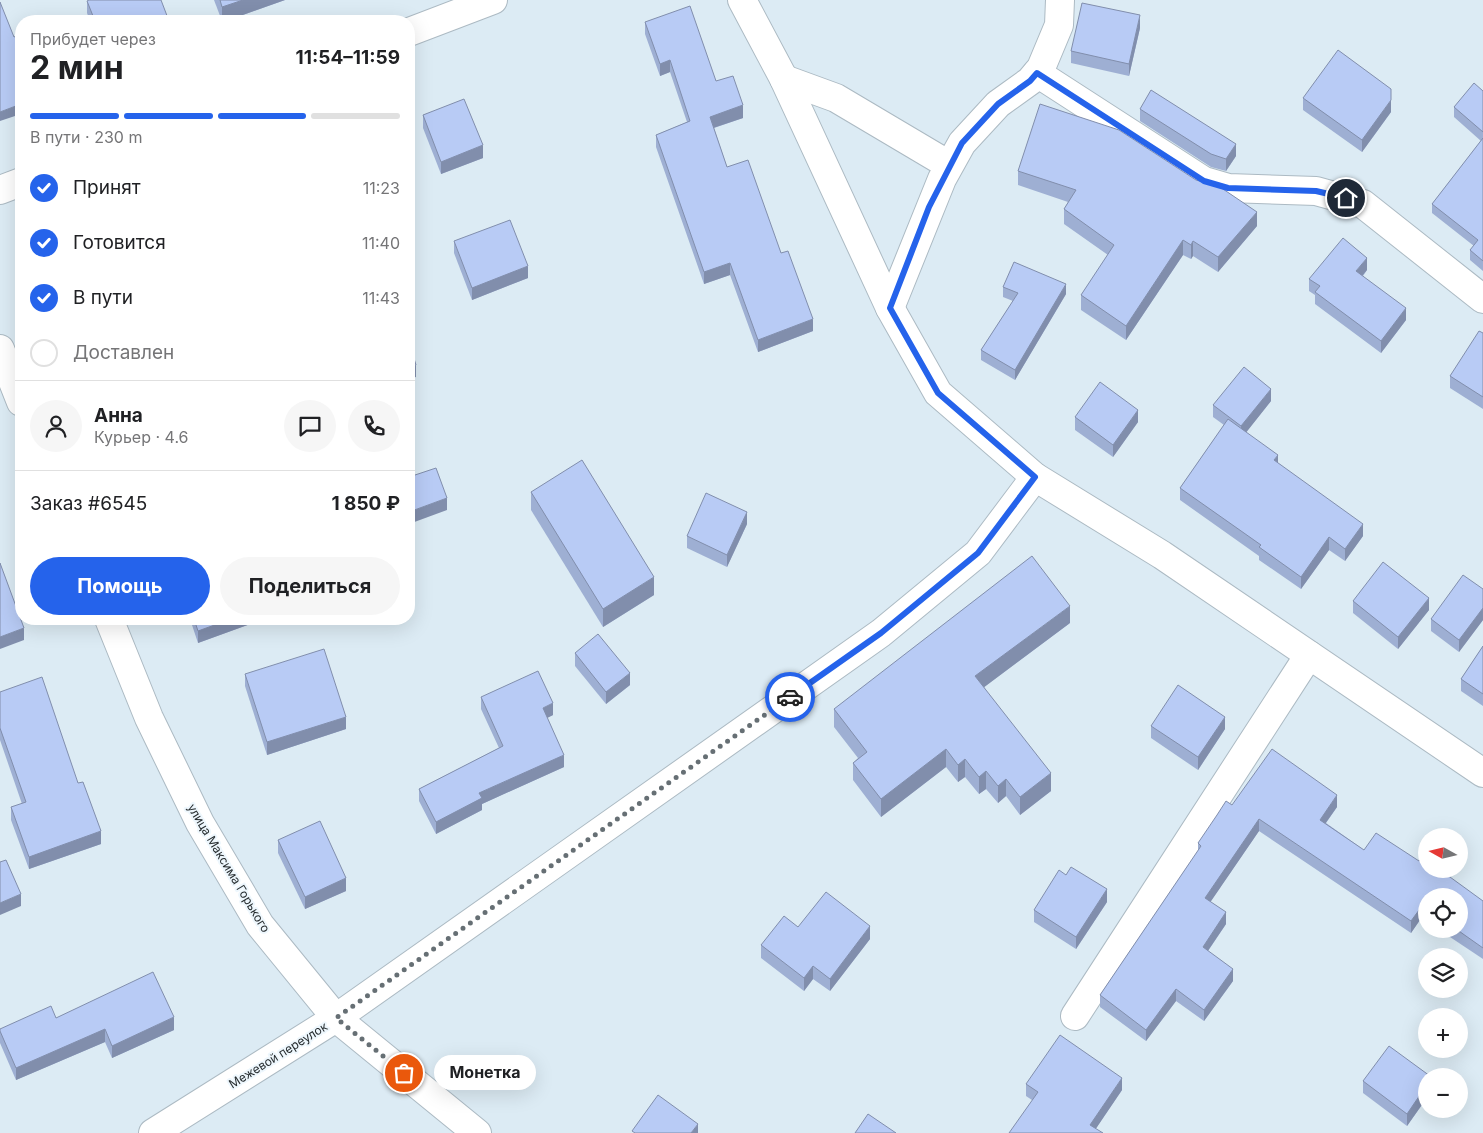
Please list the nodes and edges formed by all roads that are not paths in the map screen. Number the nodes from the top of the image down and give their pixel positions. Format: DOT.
graph roads {
  1 [pos="493,0"];
  2 [pos="742,0"];
  3 [pos="1060,0"];
  4 [pos="415,30"];
  5 [pos="1037,73"];
  6 [pos="784,79"];
  7 [pos="950,166"];
  8 [pos="15,184"];
  9 [pos="0,190"];
  10 [pos="1483,299"];
  11 [pos="890,308"];
  12 [pos="0,349"];
  13 [pos="15,387"];
  14 [pos="1035,477"];
  15 [pos="111,625"];
  16 [pos="1310,656"];
  17 [pos="1483,773"];
  18 [pos="1075,1016"];
  19 [pos="336,1018"];
  20 [pos="153,1133"];
  21 [pos="477,1133"];
  1 -- 4 [label="street"];
  2 -- 6 [label="street"];
  3 -- 5 [label="street"];
  5 -- 7 [label="street"];
  5 -- 10 [label="street"];
  6 -- 7 [label="street"];
  6 -- 11 [label="street"];
  7 -- 11 [label="street"];
  8 -- 9 [label="street"];
  11 -- 14 [label="street"];
  12 -- 13 [label="street"];
  14 -- 16 [label="street"];
  14 -- 19 [label="street, Межевой переулок"];
  15 -- 19 [label="street, улица Максима Горького"];
  16 -- 17 [label="street"];
  16 -- 18 [label="street"];
  19 -- 20 [label="street, Межевой переулок"];
  19 -- 21 [label="street, улица Максима Горького"];
}
